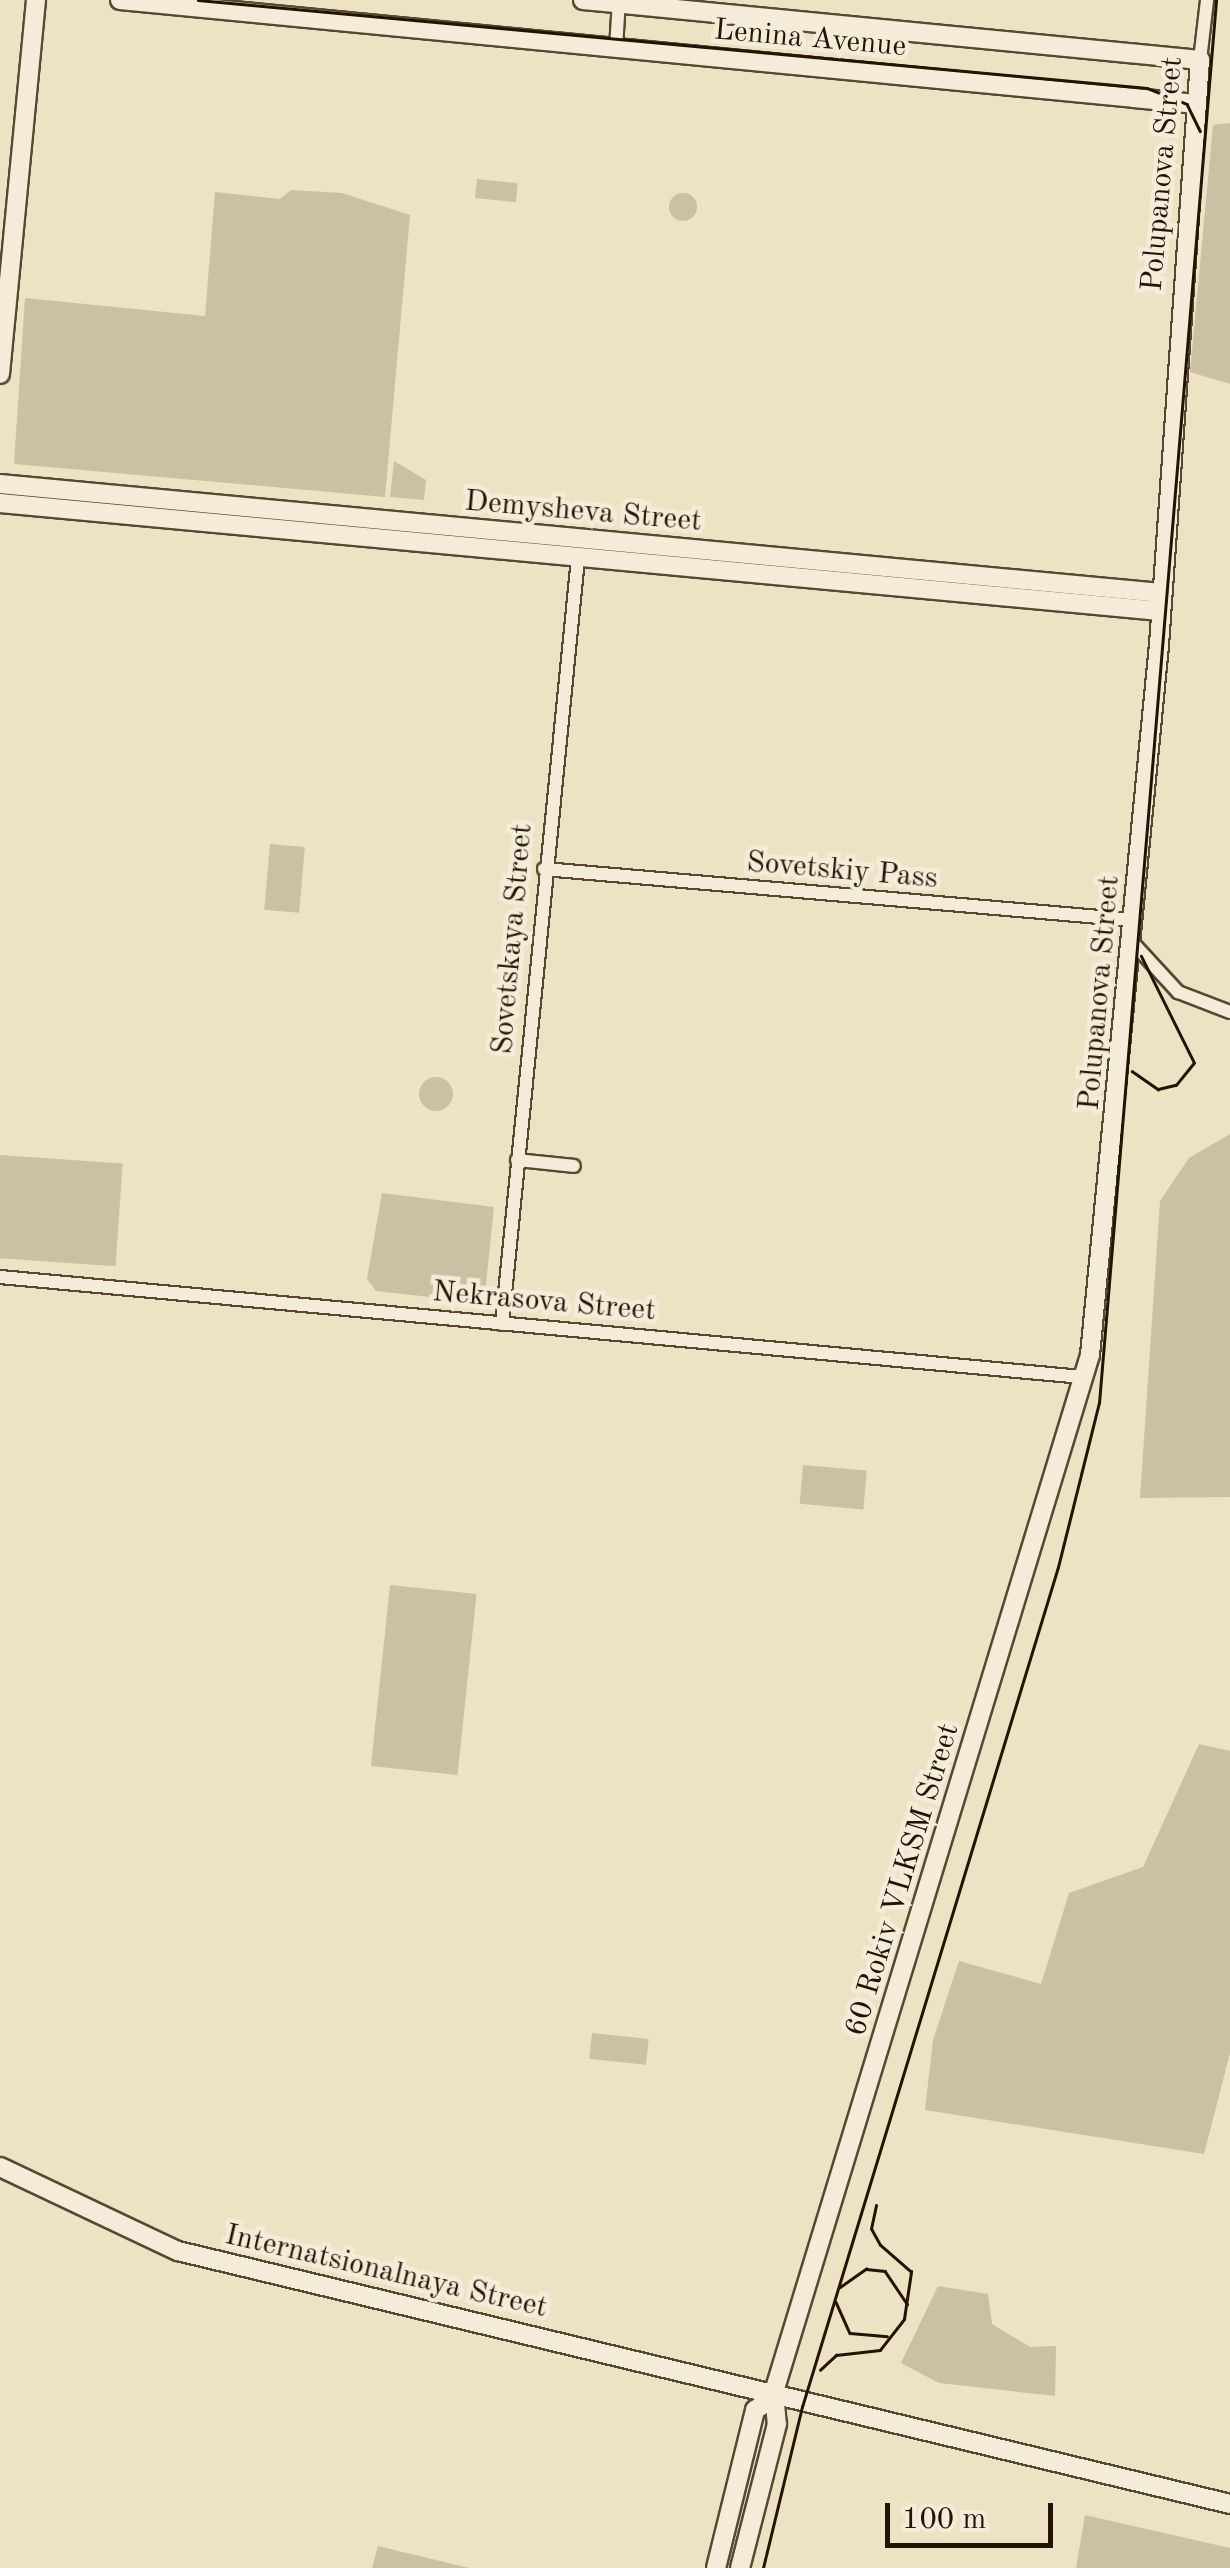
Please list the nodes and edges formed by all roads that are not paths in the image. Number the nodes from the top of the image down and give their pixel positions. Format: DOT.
graph roads {
  1 [pos="36,0"];
  2 [pos="120,0"];
  3 [pos="583,0"];
  4 [pos="1207,0"];
  5 [pos="619,2"];
  6 [pos="616,48"];
  7 [pos="1200,60"];
  8 [pos="1196,104"];
  9 [pos="0,374"];
  10 [pos="0,484"];
  11 [pos="0,503"];
  12 [pos="577,549"];
  13 [pos="1161,602"];
  14 [pos="544,868"];
  15 [pos="1134,920"];
  16 [pos="1133,943"];
  17 [pos="1230,1012"];
  18 [pos="517,1160"];
  19 [pos="574,1166"];
  20 [pos="0,1277"];
  21 [pos="502,1324"];
  22 [pos="1082,1378"];
  23 [pos="0,2167"];
  24 [pos="773,2395"];
  25 [pos="1230,2504"];
  26 [pos="716,2568"];
  27 [pos="740,2568"];
  1 -- 9 [label="street"];
  2 -- 6 [label="street, Lenina Avenue"];
  3 -- 5 [label="street, Lenina Avenue"];
  4 -- 7 [label="street, Polupanova Street"];
  5 -- 6 [label="street"];
  5 -- 7 [label="street, Lenina Avenue"];
  6 -- 8 [label="street, Lenina Avenue"];
  7 -- 8 [label="street, Polupanova Street"];
  8 -- 13 [label="street, Polupanova Street"];
  10 -- 12 [label="street, Demysheva Street"];
  11 -- 12 [label="street, Demysheva Street"];
  12 -- 13 [label="street, Demysheva Street"];
  12 -- 14 [label="street, Sovetskaya Street"];
  13 -- 15 [label="street, Polupanova Street"];
  14 -- 15 [label="street, Sovetskiy Pass"];
  14 -- 18 [label="street, Sovetskaya Street"];
  15 -- 16 [label="street, Polupanova Street"];
  16 -- 17 [label="street"];
  16 -- 22 [label="street, Polupanova Street"];
  18 -- 19 [label="street"];
  18 -- 21 [label="street, Sovetskaya Street"];
  20 -- 21 [label="street, Nekrasova Street"];
  21 -- 22 [label="street, Nekrasova Street"];
  22 -- 24 [label="street, 60 Rokiv VLKSM Street"];
  23 -- 24 [label="street, Internatsionalnaya Street"];
  24 -- 25 [label="street, Internatsionalnaya Street"];
  24 -- 26 [label="street, 60 Rokiv VLKSM Street"];
  24 -- 27 [label="street, 60 Rokiv VLKSM Street"];
}
